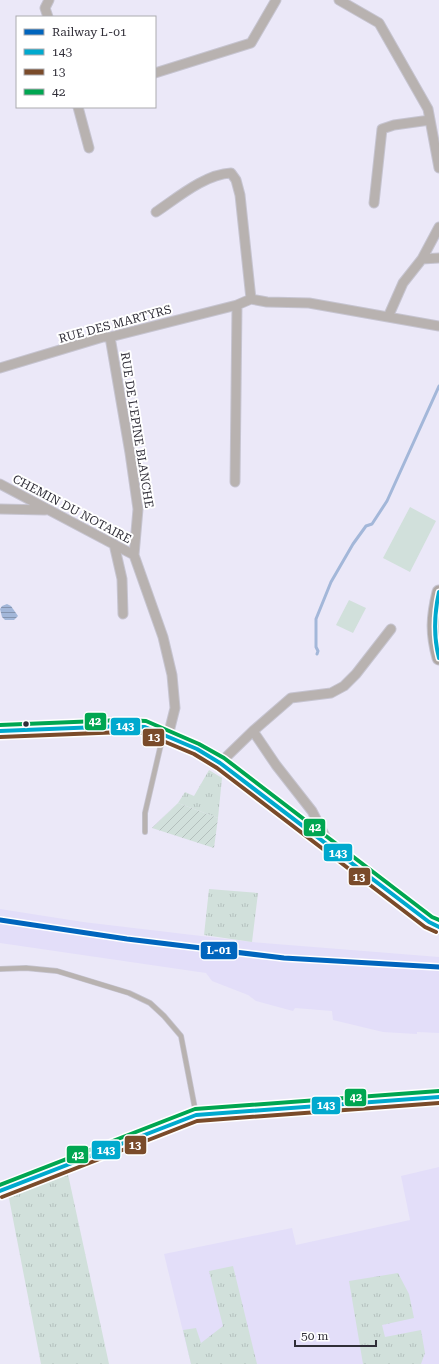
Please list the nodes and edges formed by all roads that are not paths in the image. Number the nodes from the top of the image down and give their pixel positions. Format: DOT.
graph roads {
  1 [pos="49,0"];
  2 [pos="276,0"];
  3 [pos="339,0"];
  4 [pos="48,16"];
  5 [pos="156,72"];
  6 [pos="78,108"];
  7 [pos="430,120"];
  8 [pos="89,148"];
  9 [pos="439,168"];
  10 [pos="374,203"];
  11 [pos="156,212"];
  12 [pos="439,227"];
  13 [pos="439,258"];
  14 [pos="422,259"];
  15 [pos="251,299"];
  16 [pos="237,305"];
  17 [pos="388,317"];
  18 [pos="439,326"];
  19 [pos="110,337"];
  20 [pos="0,368"];
  21 [pos="235,482"];
  22 [pos="0,484"];
  23 [pos="0,509"];
  24 [pos="49,511"];
  25 [pos="114,544"];
  26 [pos="134,555"];
  27 [pos="439,592"];
  28 [pos="123,614"];
  29 [pos="391,629"];
  30 [pos="439,658"];
  31 [pos="253,730"];
  32 [pos="0,731"];
  33 [pos="168,736"];
  34 [pos="220,763"];
  35 [pos="145,832"];
  36 [pos="329,845"];
  37 [pos="439,927"];
  38 [pos="0,969"];
  39 [pos="439,1097"];
  40 [pos="196,1115"];
  41 [pos="0,1191"];
  1 -- 4 [label="street"];
  2 -- 5 [label="street"];
  3 -- 7 [label="street"];
  6 -- 8 [label="street"];
  7 -- 9 [label="street"];
  7 -- 10 [label="street"];
  11 -- 15 [label="street"];
  12 -- 14 [label="street"];
  13 -- 14 [label="street"];
  14 -- 17 [label="street"];
  15 -- 16 [label="street, RUE DES MARTYRS"];
  15 -- 17 [label="street"];
  16 -- 19 [label="street, RUE DES MARTYRS"];
  16 -- 21 [label="street"];
  17 -- 18 [label="street"];
  19 -- 20 [label="street, RUE DES MARTYRS"];
  19 -- 26 [label="street, RUE DE L'EPINE BLANCHE"];
  22 -- 24 [label="street, CHEMIN DU NOTAIRE"];
  23 -- 24 [label="street"];
  24 -- 25 [label="street, CHEMIN DU NOTAIRE"];
  25 -- 26 [label="street, CHEMIN DU NOTAIRE"];
  25 -- 28 [label="street"];
  26 -- 33 [label="street, RUE DE L'EPINE BLANCHE"];
  27 -- 30 [label="street"];
  29 -- 31 [label="street"];
  31 -- 34 [label="street"];
  31 -- 36 [label="street"];
  32 -- 33 [label="street"];
  33 -- 34 [label="street"];
  33 -- 35 [label="lane"];
  34 -- 36 [label="street"];
  36 -- 37 [label="street"];
  38 -- 40 [label="lane"];
  39 -- 40 [label="street"];
  40 -- 41 [label="street"];
}
